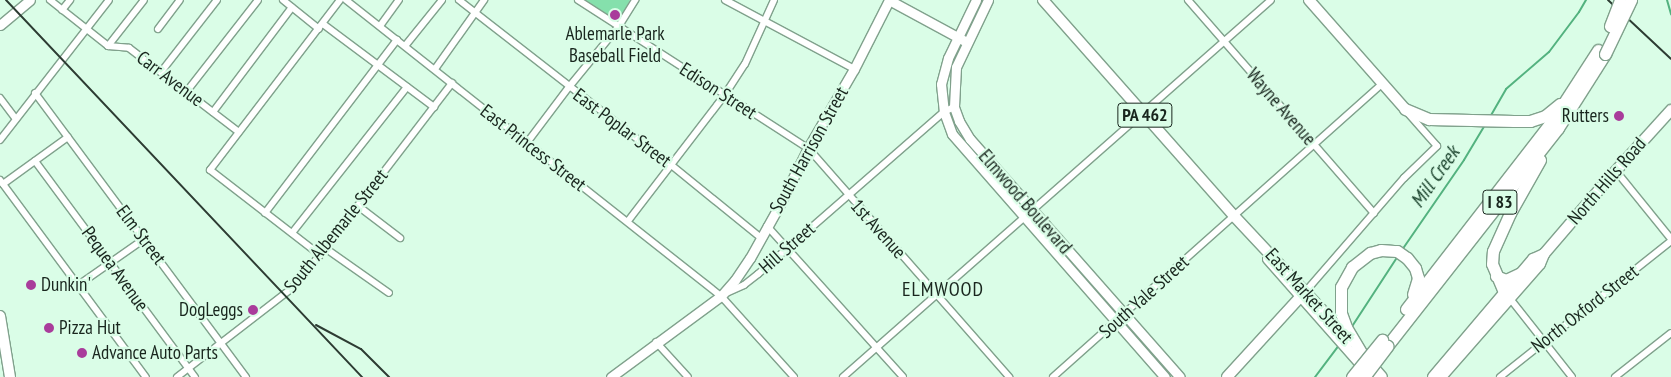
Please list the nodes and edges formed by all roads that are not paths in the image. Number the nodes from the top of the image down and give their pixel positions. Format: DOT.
graph roads {
  1 [pos="30,0"];
  2 [pos="50,0"];
  3 [pos="70,0"];
  4 [pos="109,0"];
  5 [pos="144,0"];
  6 [pos="180,0"];
  7 [pos="217,0"];
  8 [pos="258,0"];
  9 [pos="283,0"];
  10 [pos="340,0"];
  11 [pos="346,0"];
  12 [pos="399,0"];
  13 [pos="442,0"];
  14 [pos="459,0"];
  15 [pos="484,0"];
  16 [pos="578,0"];
  17 [pos="634,0"];
  18 [pos="725,0"];
  19 [pos="774,0"];
  20 [pos="889,0"];
  21 [pos="976,0"];
  22 [pos="988,0"];
  23 [pos="1043,0"];
  24 [pos="1188,0"];
  25 [pos="1271,0"];
  26 [pos="1309,0"];
  27 [pos="1620,0"];
  28 [pos="1631,0"];
  29 [pos="292,7"];
  30 [pos="62,10"];
  31 [pos="474,13"];
  32 [pos="765,19"];
  33 [pos="0,25"];
  34 [pos="321,26"];
  35 [pos="380,26"];
  36 [pos="619,26"];
  37 [pos="158,29"];
  38 [pos="86,30"];
  39 [pos="958,37"];
  40 [pos="397,40"];
  41 [pos="1224,40"];
  42 [pos="968,42"];
  43 [pos="108,46"];
  44 [pos="405,46"];
  45 [pos="1602,52"];
  46 [pos="377,64"];
  47 [pos="435,68"];
  48 [pos="854,69"];
  49 [pos="161,72"];
  50 [pos="452,82"];
  51 [pos="1382,84"];
  52 [pos="407,87"];
  53 [pos="569,87"];
  54 [pos="187,91"];
  55 [pos="1572,92"];
  56 [pos="35,93"];
  57 [pos="724,96"];
  58 [pos="0,98"];
  59 [pos="434,107"];
  60 [pos="954,107"];
  61 [pos="1405,109"];
  62 [pos="1671,110"];
  63 [pos="213,112"];
  64 [pos="944,112"];
  65 [pos="1144,114"];
  66 [pos="16,119"];
  67 [pos="1558,128"];
  68 [pos="240,132"];
  69 [pos="68,137"];
  70 [pos="0,140"];
  71 [pos="526,144"];
  72 [pos="1313,144"];
  73 [pos="808,148"];
  74 [pos="35,161"];
  75 [pos="670,164"];
  76 [pos="1616,171"];
  77 [pos="1,182"];
  78 [pos="848,196"];
  79 [pos="358,206"];
  80 [pos="1034,211"];
  81 [pos="265,213"];
  82 [pos="1374,213"];
  83 [pos="1235,217"];
  84 [pos="1025,218"];
  85 [pos="628,221"];
  86 [pos="767,226"];
  87 [pos="292,233"];
  88 [pos="400,238"];
  89 [pos="761,238"];
  90 [pos="144,239"];
  91 [pos="1671,240"];
  92 [pos="326,248"];
  93 [pos="788,248"];
  94 [pos="1544,254"];
  95 [pos="320,255"];
  96 [pos="111,263"];
  97 [pos="1520,273"];
  98 [pos="1496,276"];
  99 [pos="77,286"];
  100 [pos="389,293"];
  101 [pos="1303,294"];
  102 [pos="936,295"];
  103 [pos="1507,295"];
  104 [pos="721,296"];
  105 [pos="1409,305"];
  106 [pos="1124,314"];
  107 [pos="0,316"];
  108 [pos="1116,322"];
  109 [pos="1341,332"];
  110 [pos="1671,333"];
  111 [pos="1,334"];
  112 [pos="1545,341"];
  113 [pos="656,342"];
  114 [pos="1385,343"];
  115 [pos="221,344"];
  116 [pos="1352,347"];
  117 [pos="877,348"];
  118 [pos="1362,354"];
  119 [pos="189,369"];
  120 [pos="10,377"];
  121 [pos="146,377"];
  122 [pos="177,377"];
  123 [pos="195,377"];
  124 [pos="246,377"];
  125 [pos="611,377"];
  126 [pos="688,377"];
  127 [pos="794,377"];
  128 [pos="843,377"];
  129 [pos="903,377"];
  130 [pos="1009,377"];
  131 [pos="1053,377"];
  132 [pos="1166,377"];
  133 [pos="1180,377"];
  134 [pos="1227,377"];
  135 [pos="1352,377"];
  136 [pos="1364,377"];
  137 [pos="1372,377"];
  138 [pos="1382,377"];
  139 [pos="1433,377"];
  140 [pos="1441,377"];
  141 [pos="1500,377"];
  142 [pos="1572,377"];
  143 [pos="1616,377"];
  1 -- 33 [label="street"];
  2 -- 30 [label="street, Carr Avenue"];
  3 -- 30 [label="street"];
  4 -- 38 [label="street"];
  5 -- 43 [label="street"];
  6 -- 37 [label="street"];
  7 -- 49 [label="street"];
  8 -- 54 [label="street"];
  9 -- 29 [label="street"];
  10 -- 34 [label="street"];
  11 -- 35 [label="street, East Princess Street"];
  12 -- 35 [label="street"];
  13 -- 44 [label="street"];
  14 -- 31 [label="street, East Poplar Street"];
  15 -- 31 [label="street"];
  16 -- 36 [label="street, Edison Street"];
  17 -- 36 [label="street"];
  18 -- 32 [label="street"];
  19 -- 32 [label="street"];
  20 -- 39 [label="street"];
  20 -- 48 [label="street, South Harrison Street"];
  21 -- 39 [label="street, Elmwood Boulevard"];
  22 -- 42 [label="street, Elmwood Boulevard"];
  23 -- 65 [label="main road, East Market Street / PA 462"];
  24 -- 41 [label="street, Wayne Avenue"];
  25 -- 41 [label="street"];
  26 -- 51 [label="main road"];
  27 -- 45 [label="highway, I 83, bridge"];
  28 -- 45 [label="highway, I 83, bridge"];
  29 -- 34 [label="street"];
  29 -- 63 [label="street"];
  30 -- 38 [label="street, Carr Avenue"];
  31 -- 47 [label="street"];
  31 -- 53 [label="street, East Poplar Street"];
  32 -- 48 [label="street"];
  32 -- 57 [label="street"];
  34 -- 46 [label="street"];
  34 -- 68 [label="street"];
  35 -- 40 [label="street, East Princess Street"];
  36 -- 53 [label="street"];
  36 -- 57 [label="street, Edison Street"];
  38 -- 43 [label="street, Carr Avenue"];
  38 -- 56 [label="street"];
  39 -- 42 [label="street"];
  39 -- 64 [label="street, Elmwood Boulevard"];
  40 -- 44 [label="street, East Princess Street"];
  40 -- 46 [label="street"];
  41 -- 65 [label="street"];
  41 -- 72 [label="street, Wayne Avenue"];
  42 -- 60 [label="street, Elmwood Boulevard"];
  43 -- 49 [label="street, Carr Avenue"];
  44 -- 47 [label="street, East Princess Street"];
  45 -- 55 [label="highway, I 83"];
  45 -- 67 [label="highway, I 83"];
  46 -- 52 [label="street"];
  46 -- 81 [label="street"];
  47 -- 50 [label="street, East Princess Street"];
  48 -- 73 [label="street, South Harrison Street"];
  49 -- 54 [label="street, Carr Avenue"];
  50 -- 59 [label="street, South Albemarle Street"];
  50 -- 71 [label="street, East Princess Street"];
  51 -- 61 [label="main road"];
  51 -- 72 [label="street, South Yale Street"];
  52 -- 59 [label="street"];
  52 -- 87 [label="street"];
  53 -- 71 [label="street"];
  53 -- 75 [label="street, East Poplar Street"];
  54 -- 63 [label="street, Carr Avenue"];
  55 -- 61 [label="highway"];
  55 -- 105 [label="highway, I 83"];
  56 -- 66 [label="street"];
  56 -- 69 [label="street, Elm Street"];
  57 -- 73 [label="street, Edison Street"];
  57 -- 75 [label="street"];
  58 -- 66 [label="street"];
  59 -- 79 [label="street, South Albemarle Street"];
  60 -- 64 [label="street, Hill Street"];
  60 -- 80 [label="street, Elmwood Boulevard"];
  61 -- 82 [label="street"];
  62 -- 76 [label="main road, North Hills Road"];
  63 -- 68 [label="street, Carr Avenue"];
  64 -- 78 [label="street, Hill Street"];
  64 -- 84 [label="street, Elmwood Boulevard"];
  65 -- 80 [label="street"];
  65 -- 83 [label="main road, East Market Street / PA 462"];
  66 -- 70 [label="street"];
  67 -- 98 [label="highway"];
  67 -- 114 [label="highway, I 83"];
  68 -- 81 [label="street"];
  69 -- 74 [label="street"];
  69 -- 90 [label="street, Elm Street"];
  71 -- 85 [label="street, East Princess Street"];
  72 -- 82 [label="street, Wayne Avenue"];
  72 -- 83 [label="street, South Yale Street"];
  73 -- 78 [label="street, 1st Avenue"];
  73 -- 86 [label="street, South Harrison Street"];
  74 -- 77 [label="street"];
  74 -- 96 [label="street, Pequea Avenue"];
  75 -- 85 [label="street"];
  75 -- 89 [label="street, East Poplar Street"];
  76 -- 91 [label="street"];
  76 -- 94 [label="main road, North Hills Road"];
  77 -- 99 [label="street"];
  78 -- 93 [label="street, Hill Street"];
  78 -- 102 [label="street, 1st Avenue"];
  79 -- 88 [label="street"];
  79 -- 92 [label="street, South Albemarle Street"];
  80 -- 84 [label="street"];
  80 -- 106 [label="street, Elmwood Boulevard"];
  81 -- 87 [label="street"];
  82 -- 101 [label="street"];
  83 -- 101 [label="main road, East Market Street / PA 462"];
  83 -- 106 [label="street, South Yale Street"];
  84 -- 102 [label="street"];
  84 -- 108 [label="street, Elmwood Boulevard"];
  85 -- 104 [label="street, East Princess Street"];
  86 -- 89 [label="street, South Harrison Street"];
  86 -- 93 [label="street"];
  87 -- 95 [label="street"];
  89 -- 104 [label="street, South Harrison Street"];
  90 -- 96 [label="street"];
  90 -- 115 [label="street, Elm Street"];
  91 -- 112 [label="street, North Oxford Street"];
  92 -- 95 [label="street, South Albemarle Street"];
  92 -- 100 [label="street"];
  93 -- 104 [label="street, Hill Street"];
  93 -- 117 [label="street"];
  94 -- 97 [label="main road, North Hills Road"];
  94 -- 103 [label="main road, North Hills Road"];
  95 -- 115 [label="street, South Albemarle Street"];
  96 -- 99 [label="street"];
  96 -- 119 [label="street, Pequea Avenue"];
  97 -- 98 [label="highway"];
  97 -- 103 [label="main road, North Hills Road"];
  98 -- 103 [label="highway"];
  99 -- 121 [label="street"];
  101 -- 109 [label="main road, East Market Street / PA 462"];
  101 -- 134 [label="main road"];
  102 -- 117 [label="street"];
  102 -- 130 [label="street, 1st Avenue"];
  103 -- 112 [label="street"];
  103 -- 139 [label="main road, North Hills Road"];
  103 -- 140 [label="main road, North Hills Road"];
  104 -- 113 [label="street, Hill Street"];
  104 -- 127 [label="street, East Princess Street"];
  105 -- 109 [label="highway"];
  105 -- 114 [label="highway, I 83"];
  106 -- 108 [label="street, South Yale Street"];
  106 -- 133 [label="street, Elmwood Boulevard"];
  107 -- 111 [label="main road"];
  108 -- 131 [label="street, South Yale Street"];
  108 -- 132 [label="street, Elmwood Boulevard"];
  109 -- 116 [label="highway"];
  109 -- 118 [label="main road, East Market Street / PA 462"];
  110 -- 143 [label="street"];
  111 -- 120 [label="main road"];
  112 -- 141 [label="street, North Oxford Street"];
  112 -- 142 [label="street"];
  113 -- 125 [label="street, Hill Street"];
  113 -- 126 [label="street"];
  114 -- 135 [label="highway, I 83, bridge"];
  114 -- 136 [label="highway, I 83, bridge"];
  115 -- 119 [label="street, South Albemarle Street"];
  115 -- 124 [label="street, Elm Street"];
  116 -- 118 [label="highway"];
  116 -- 137 [label="main road, East Market Street"];
  117 -- 128 [label="street"];
  117 -- 129 [label="street"];
  118 -- 138 [label="main road, East Market Street / PA 462"];
  119 -- 122 [label="street, South Albemarle Street"];
  119 -- 123 [label="street, Pequea Avenue"];
}
